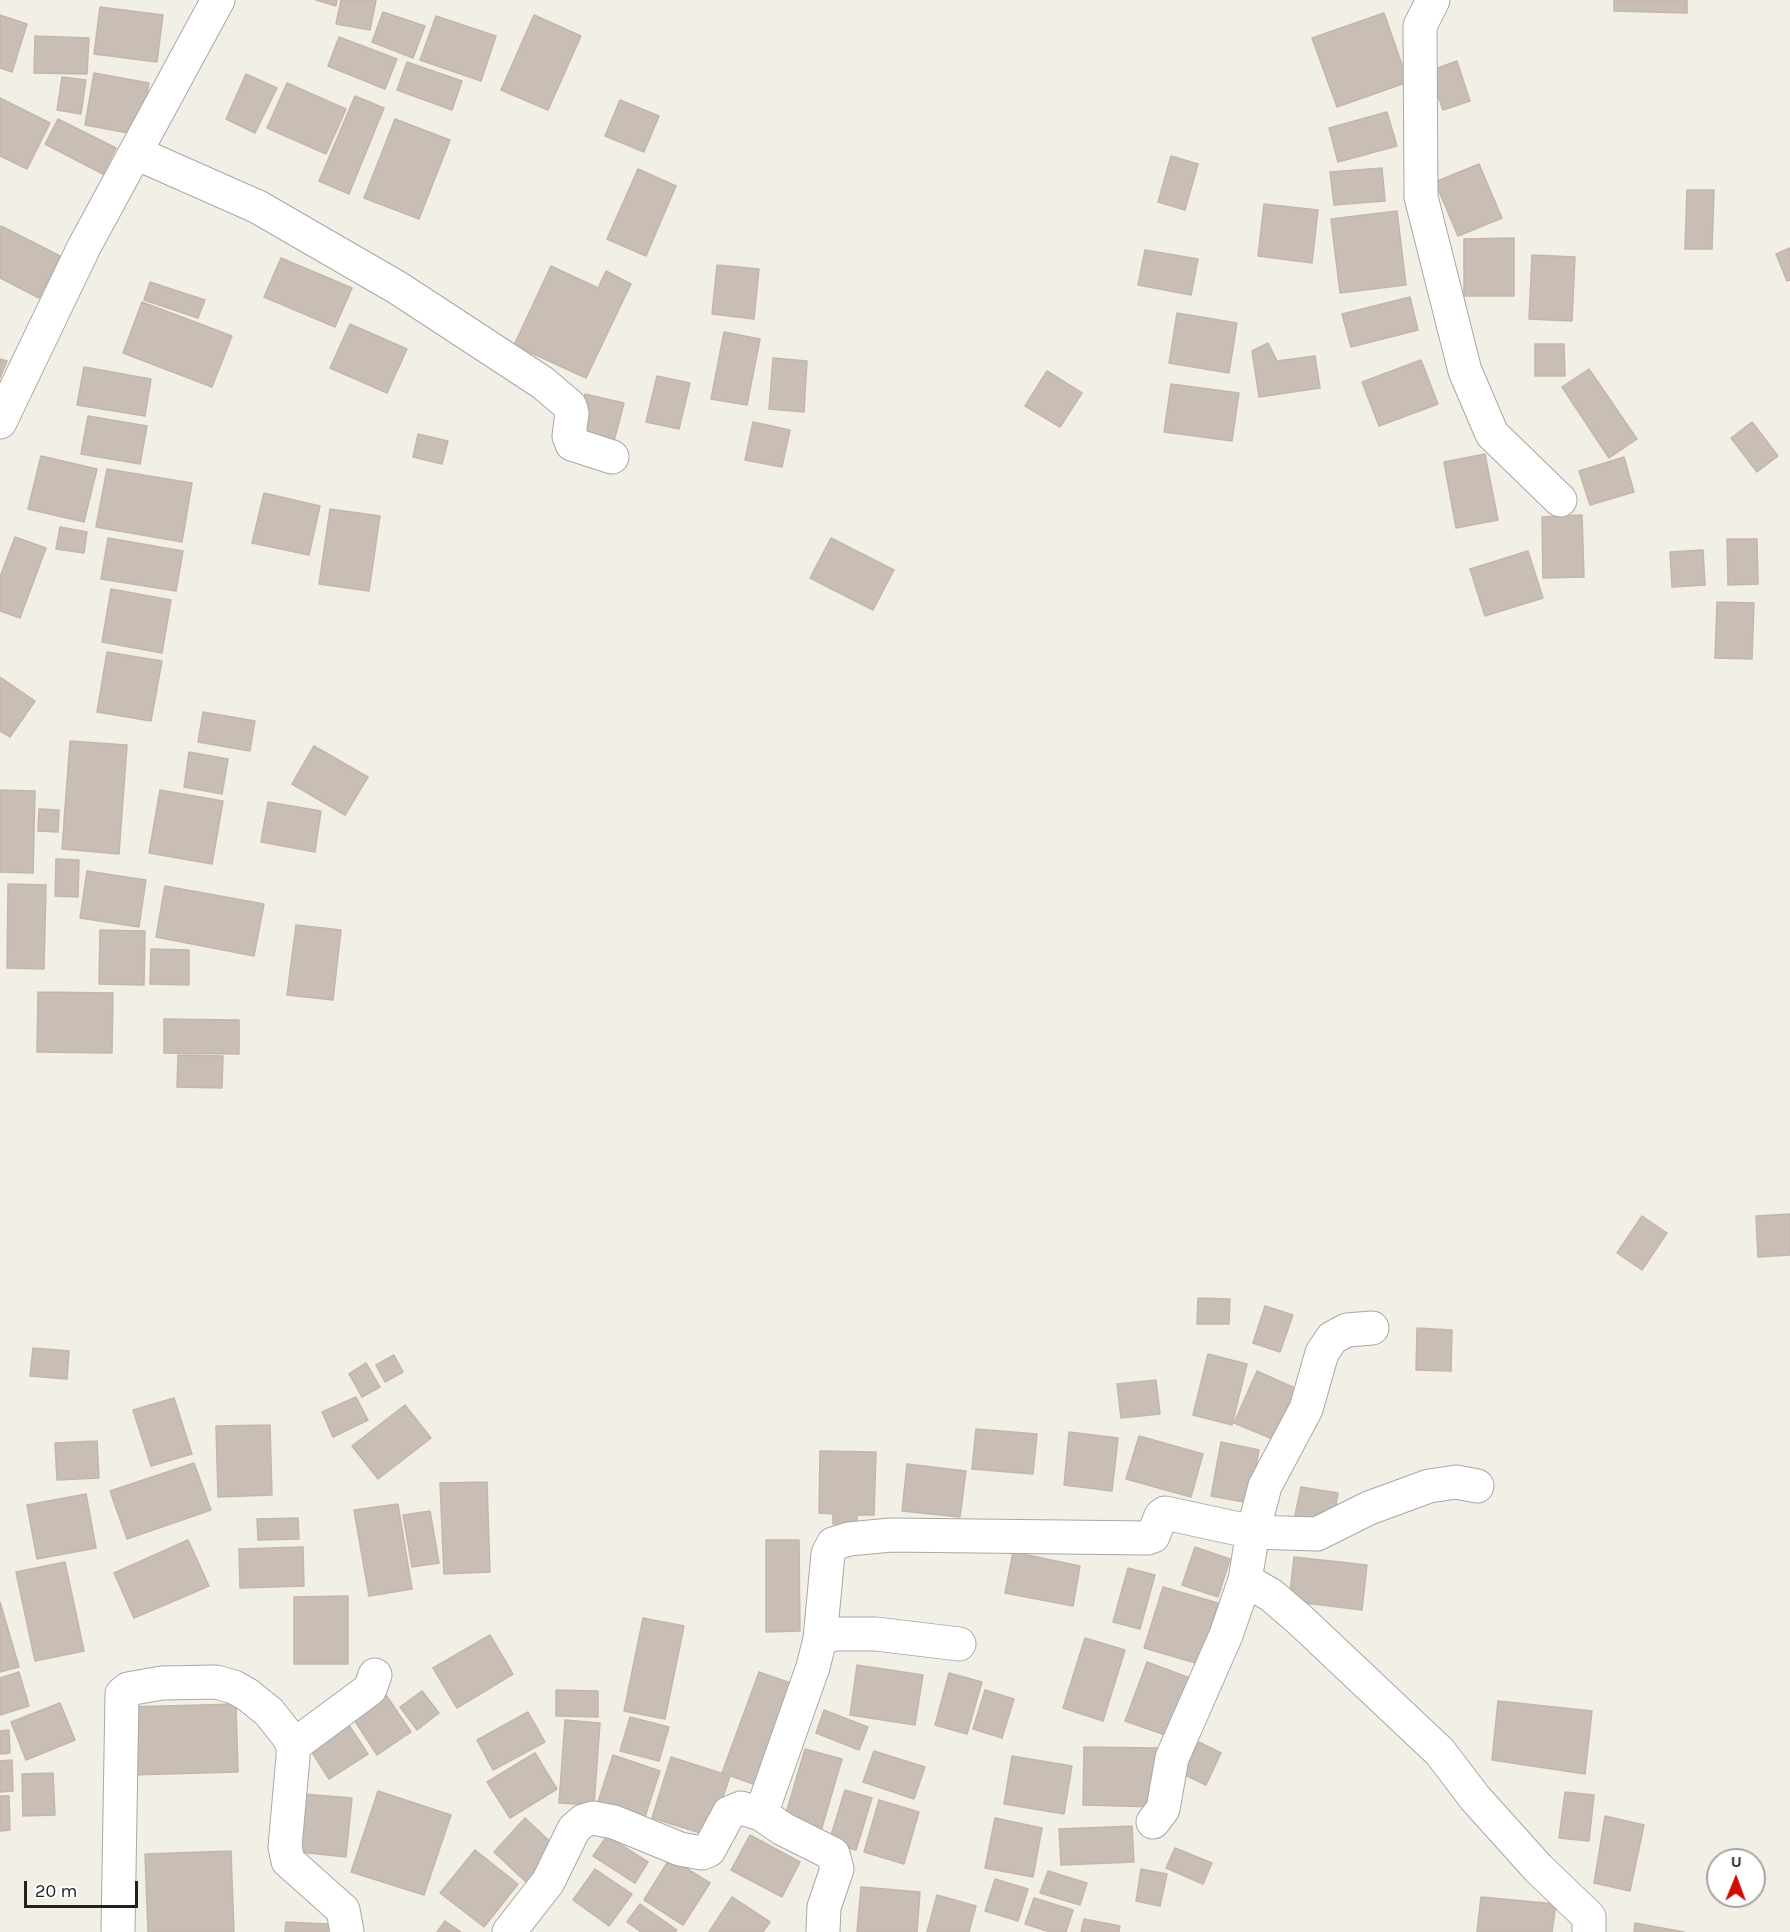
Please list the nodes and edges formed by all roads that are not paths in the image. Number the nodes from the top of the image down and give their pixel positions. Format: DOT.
graph roads {
  1 [pos="218,0"];
  2 [pos="1433,0"];
  3 [pos="136,153"];
  4 [pos="0,422"];
  5 [pos="612,457"];
  6 [pos="1560,500"];
  7 [pos="1372,1328"];
  8 [pos="1477,1486"];
  9 [pos="1252,1532"];
  10 [pos="1245,1580"];
  11 [pos="820,1639"];
  12 [pos="960,1644"];
  13 [pos="375,1675"];
  14 [pos="293,1746"];
  15 [pos="761,1814"];
  16 [pos="1154,1822"];
  17 [pos="118,1932"];
  18 [pos="348,1932"];
  19 [pos="508,1932"];
  20 [pos="823,1932"];
  21 [pos="1589,1932"];
  1 -- 3 [label="street"];
  2 -- 6 [label="street"];
  3 -- 4 [label="street"];
  3 -- 5 [label="street"];
  7 -- 9 [label="street"];
  8 -- 9 [label="street"];
  9 -- 10 [label="street"];
  9 -- 11 [label="street"];
  10 -- 16 [label="street"];
  10 -- 21 [label="street"];
  11 -- 12 [label="street"];
  11 -- 15 [label="street"];
  13 -- 14 [label="street"];
  14 -- 17 [label="street"];
  14 -- 18 [label="street"];
  15 -- 19 [label="street"];
  15 -- 20 [label="street"];
}
